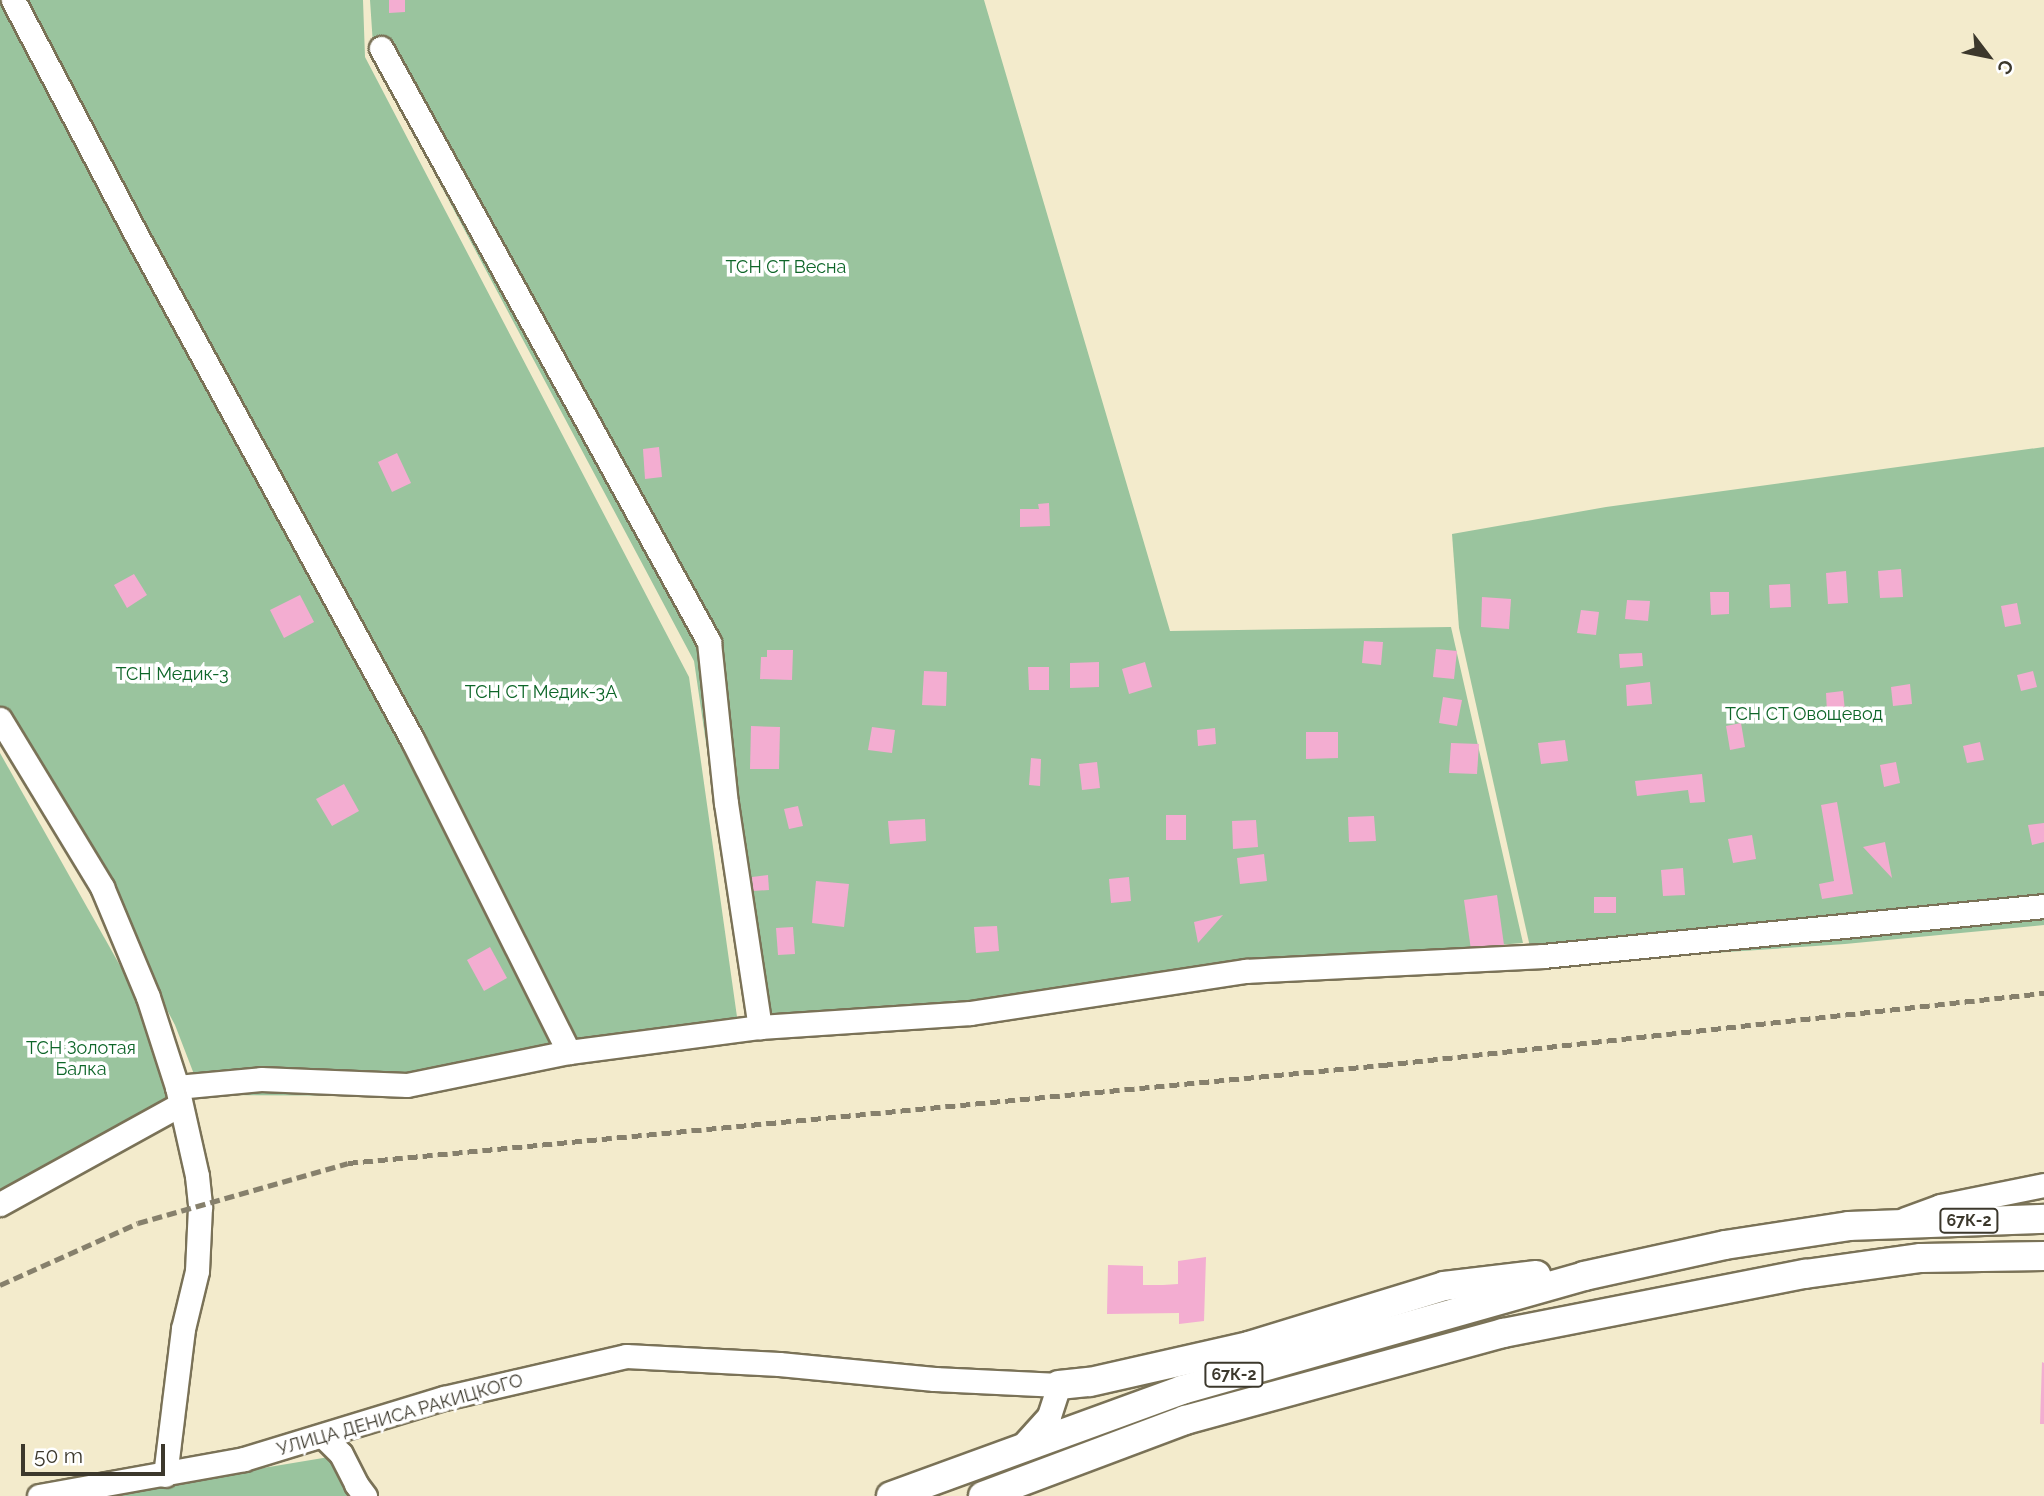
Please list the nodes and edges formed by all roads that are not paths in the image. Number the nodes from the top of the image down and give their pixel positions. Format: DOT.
graph roads {
  1 [pos="13,0"];
  2 [pos="381,48"];
  3 [pos="0,719"];
  4 [pos="2044,906"];
  5 [pos="760,1027"];
  6 [pos="569,1052"];
  7 [pos="178,1096"];
  8 [pos="2044,1185"];
  9 [pos="0,1204"];
  10 [pos="2044,1219"];
  11 [pos="1895,1223"];
  12 [pos="2044,1256"];
  13 [pos="1584,1276"];
  14 [pos="1059,1385"];
  15 [pos="323,1436"];
  16 [pos="1020,1448"];
  17 [pos="165,1475"];
  18 [pos="39,1496"];
  19 [pos="365,1496"];
  20 [pos="891,1496"];
  21 [pos="983,1496"];
  1 -- 6 [label="street"];
  2 -- 5 [label="street"];
  3 -- 7 [label="street"];
  4 -- 5 [label="street"];
  5 -- 6 [label="street"];
  6 -- 7 [label="street"];
  7 -- 9 [label="street"];
  7 -- 17 [label="street"];
  8 -- 11 [label="street"];
  10 -- 11 [label="main road, 67К-2"];
  11 -- 13 [label="main road, 67К-2"];
  12 -- 21 [label="main road, 67К-2"];
  13 -- 14 [label="main road"];
  13 -- 16 [label="main road, 67К-2"];
  14 -- 15 [label="street, УЛИЦА ДЕНИСА РАКИЦКОГО"];
  14 -- 16 [label="street"];
  15 -- 17 [label="street, УЛИЦА ДЕНИСА РАКИЦКОГО"];
  15 -- 19 [label="street"];
  16 -- 20 [label="main road, 67К-2"];
  17 -- 18 [label="street, УЛИЦА ДЕНИСА РАКИЦКОГО"];
}
